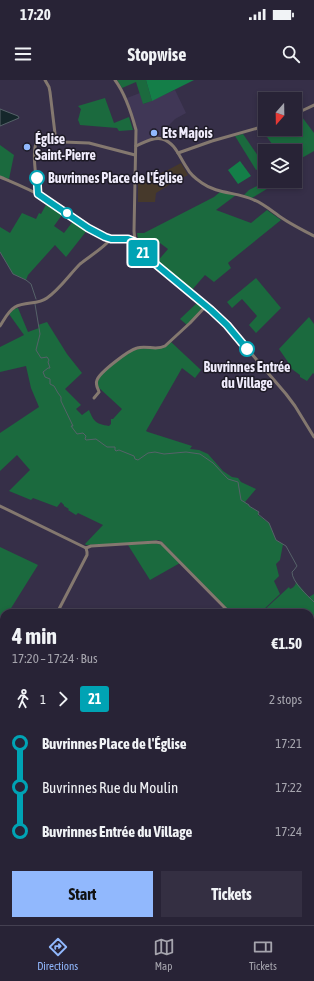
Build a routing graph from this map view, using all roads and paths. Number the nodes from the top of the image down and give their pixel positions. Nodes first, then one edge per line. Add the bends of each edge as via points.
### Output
1 (45, 80) edge
2 (115, 80) edge
3 (314, 105) edge
4 (302, 111) edge
5 (258, 128) edge
6 (56, 142) junction
7 (136, 146) junction
8 (178, 153) junction
9 (135, 155) junction
10 (0, 177) edge
11 (38, 194) junction
12 (314, 236) edge
13 (111, 239) junction
14 (135, 242) junction
15 (206, 306) junction
16 (0, 326) edge
17 (94, 398) dead end
18 (314, 437) edge
19 (0, 506) edge
20 (86, 548) junction
21 (59, 609) edge
22 (226, 609) edge

1 - 6 street via 49,86
2 - 7 street via 134,122
3 - 4 street
5 - 8 street
6 - 9 street via 89,144
6 - 11 street via 36,142 34,159
7 - 8 street via 160,138 173,145
7 - 9 street
8 - 12 street via 188,170 205,185 254,200
9 - 14 street
10 - 11 street
11 - 13 street via 88,228
13 - 14 street via 128,239
13 - 16 street via 79,265 46,299 20,304 9,312
14 - 15 street via 147,257
15 - 17 street via 165,346 157,349 133,349 103,372 96,382 99,390
15 - 18 street via 227,325 286,394
19 - 20 street
20 - 21 street via 87,555
20 - 22 street via 161,543

